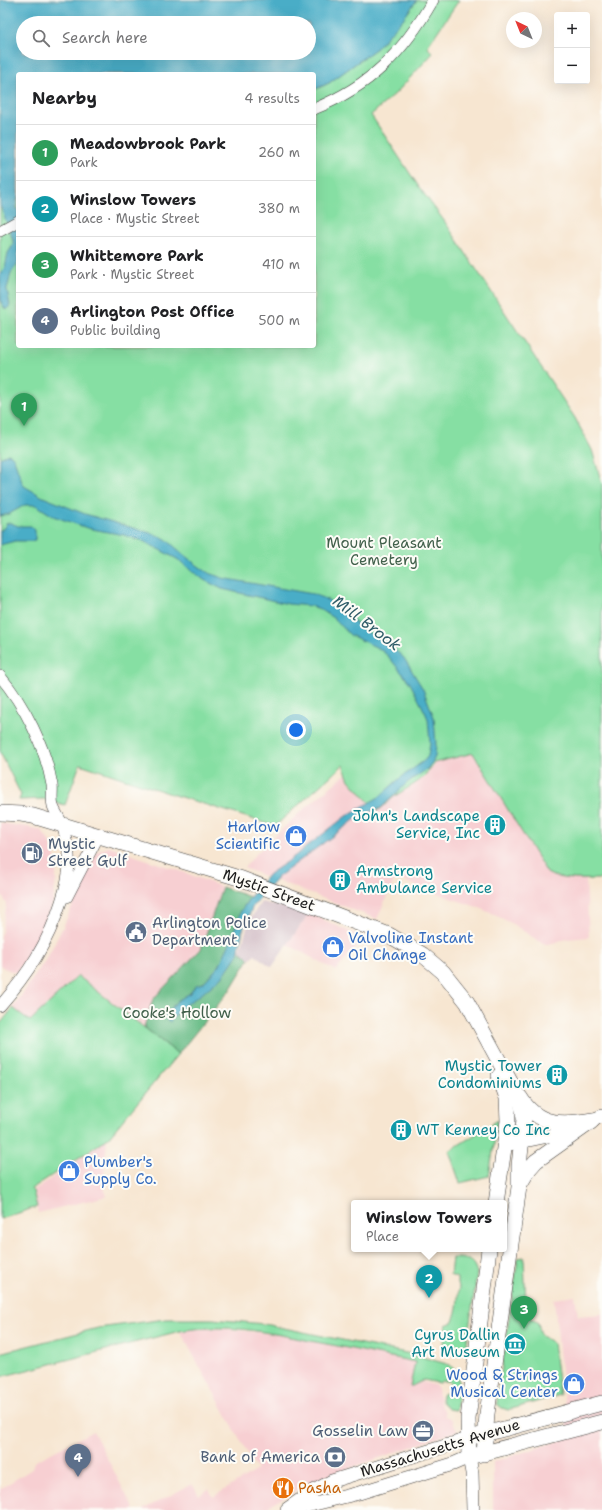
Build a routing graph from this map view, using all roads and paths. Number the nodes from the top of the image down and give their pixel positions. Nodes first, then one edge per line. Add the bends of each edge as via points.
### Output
1 (433, 0) edge
2 (316, 108) edge
3 (16, 222) edge
4 (2, 230) edge
5 (0, 676) edge
6 (0, 813) edge
7 (62, 824) junction
8 (99, 836) junction
9 (52, 928) junction
10 (0, 1006) edge
11 (489, 1045) junction
12 (511, 1080) junction
13 (598, 1118) edge
14 (522, 1142) junction
15 (505, 1145) junction
16 (519, 1187) junction
17 (496, 1200) edge
18 (507, 1224) edge
19 (498, 1252) edge
20 (499, 1252) edge
21 (602, 1403) edge
22 (602, 1422) edge
23 (485, 1434) junction
24 (468, 1439) junction
25 (484, 1454) junction
26 (469, 1458) junction
27 (472, 1473) junction
28 (286, 1510) edge
29 (290, 1510) edge
30 (473, 1510) edge

1 - 2 main road via 419,24 398,51 372,77 338,99
3 - 4 main road
5 - 7 main road via 16,698 36,735 52,785 53,806
6 - 7 highway, Mystic Street via 21,814
7 - 8 highway, Mystic Street
7 - 9 main road via 69,865 65,892
8 - 9 main road
8 - 11 highway, Mystic Street via 256,884 389,935 435,964 473,1011
9 - 10 main road via 32,966
11 - 12 highway, Mystic Street
11 - 15 highway, Mystic Street via 507,1098 508,1122
12 - 13 highway via 529,1108 544,1119 572,1123
12 - 14 highway, Mystic Street via 522,1105
13 - 14 main road via 558,1134
13 - 16 highway via 536,1161
14 - 15 main road
14 - 16 highway, Mystic Street
15 - 17 highway, Mystic Street
16 - 18 highway, Mystic Street
19 - 24 highway, Mystic Street via 468,1419
20 - 23 highway, Mystic Street
21 - 23 highway, Massachusetts Avenue
22 - 25 highway, Massachusetts Avenue
23 - 24 highway, Massachusetts Avenue
23 - 25 highway, Mystic Street
24 - 26 highway, Mystic Street
24 - 28 main road, Massachusetts Avenue via 332,1481
25 - 26 highway, Massachusetts Avenue
25 - 27 main road, Mystic Street
26 - 27 main road, Mystic Street
26 - 29 main road, Massachusetts Avenue via 359,1493
27 - 30 main road

